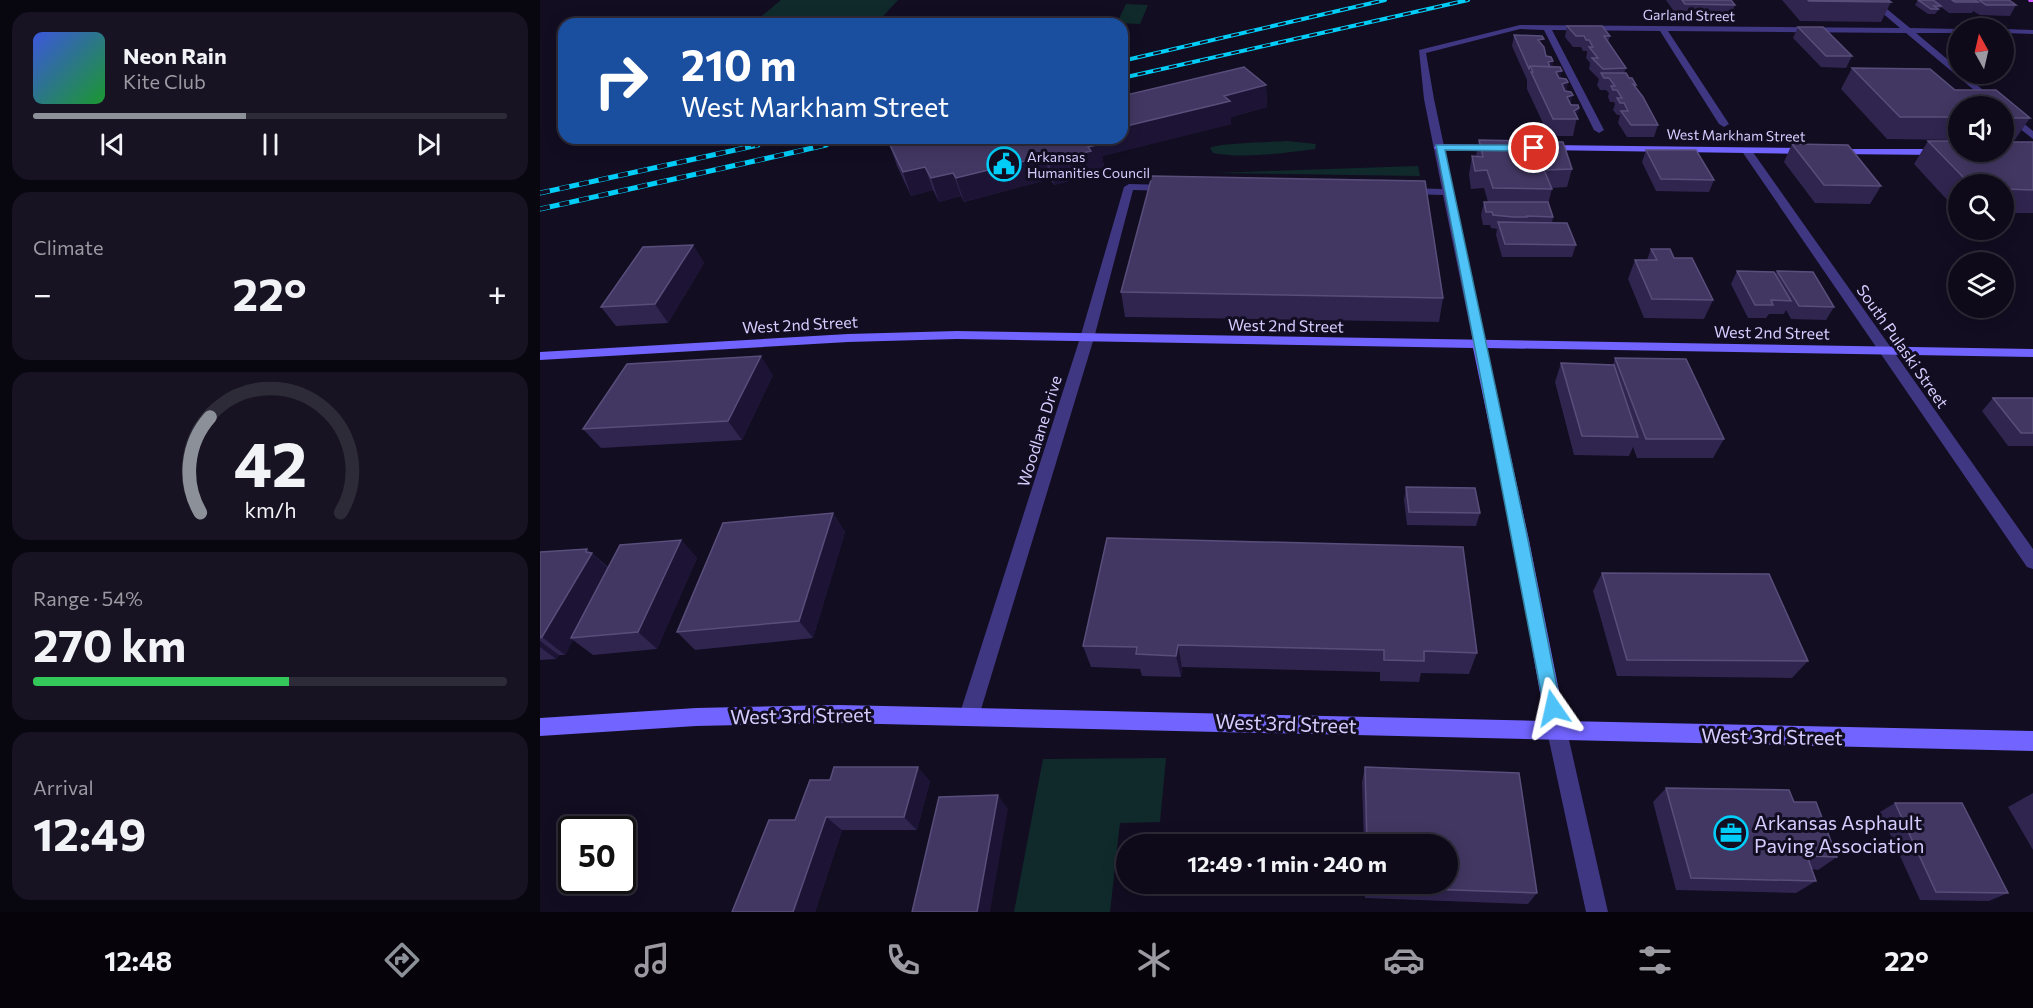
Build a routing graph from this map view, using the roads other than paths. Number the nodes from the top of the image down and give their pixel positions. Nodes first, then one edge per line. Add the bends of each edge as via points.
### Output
1 (1871, 0) edge
2 (1547, 27) junction
3 (1662, 28) junction
4 (1908, 31) junction
5 (1948, 31) edge
6 (2014, 31) edge
7 (2033, 32) edge
8 (1986, 96) edge
9 (2014, 120) edge
10 (1724, 124) dead end
11 (1599, 130) dead end
12 (2033, 136) edge
13 (1439, 147) junction
14 (1510, 148) edge
15 (1534, 148) edge
16 (1746, 150) junction
17 (1948, 152) edge
18 (1184, 188) edge
19 (1391, 191) edge
20 (1449, 192) junction
21 (1088, 338) junction
22 (1479, 344) junction
23 (1886, 350) junction
24 (2033, 353) edge
25 (540, 356) edge
26 (2033, 562) edge
27 (969, 716) junction
28 (540, 726) edge
29 (1557, 731) junction
30 (2033, 741) edge
31 (1597, 912) edge

1 - 4 street
2 - 3 street, Garland Street
2 - 11 street
2 - 13 street, Garland Street via 1520,27 1422,52
3 - 4 street, Garland Street
3 - 10 street
4 - 5 street, Garland Street
4 - 8 street
6 - 7 street
9 - 12 street
13 - 14 main road
13 - 20 street
15 - 16 main road, West Markham Street
16 - 17 main road, West Markham Street
16 - 23 street, South Pulaski Street
18 - 21 street, Woodlane Drive via 1129,187
19 - 20 street
20 - 22 street
21 - 22 main road, West 2nd Street
21 - 25 main road, West 2nd Street via 902,336
21 - 27 street, Woodlane Drive
22 - 23 main road, West 2nd Street
22 - 29 main road
23 - 24 main road, West 2nd Street
23 - 26 street, South Pulaski Street
27 - 28 main road, West 3rd Street via 696,717
27 - 29 main road, West 3rd Street
29 - 30 main road, West 3rd Street
29 - 31 street

